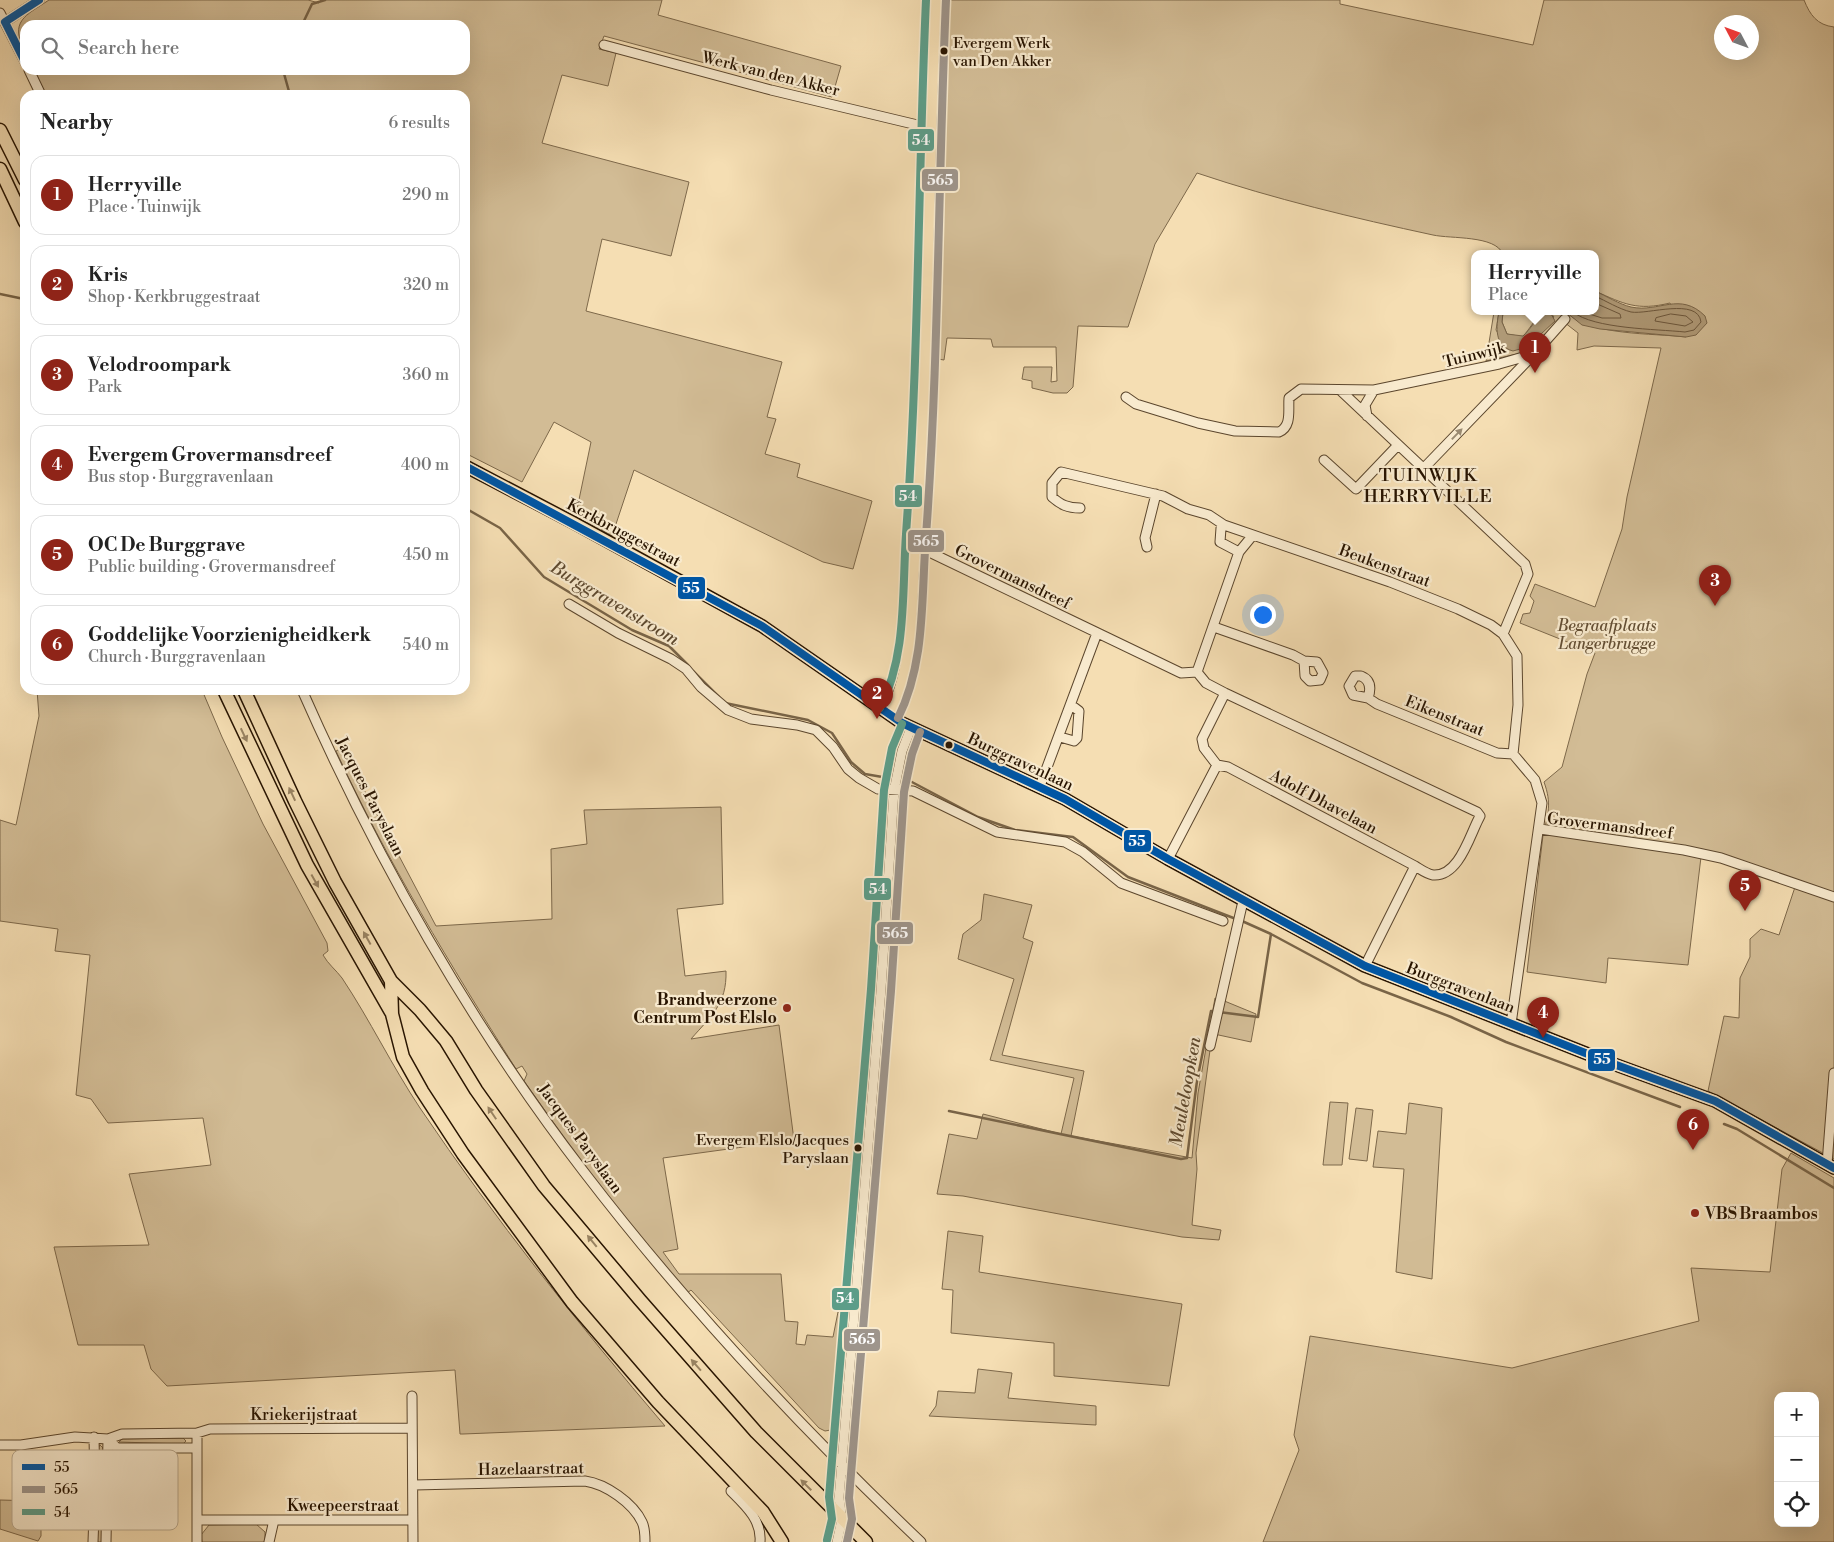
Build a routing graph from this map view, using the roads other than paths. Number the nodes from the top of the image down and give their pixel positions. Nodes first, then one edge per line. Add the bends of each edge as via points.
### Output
1 (39, 0) edge
2 (936, 0) edge
3 (0, 13) edge
4 (5, 22) junction
5 (604, 44) dead end
6 (20, 52) edge
7 (31, 75) edge
8 (39, 90) edge
9 (930, 128) junction
10 (0, 130) edge
11 (0, 169) edge
12 (20, 170) edge
13 (20, 211) edge
14 (1565, 319) dead end
15 (1534, 354) junction
16 (1340, 390) junction
17 (1374, 390) junction
18 (1126, 398) dead end
19 (1367, 416) junction
20 (1398, 445) junction
21 (1324, 460) dead end
22 (470, 469) edge
23 (1423, 469) junction
24 (1156, 494) junction
25 (1080, 508) dead end
26 (1224, 525) junction
27 (1254, 535) junction
28 (1148, 546) dead end
29 (915, 549) junction
30 (1239, 552) junction
31 (569, 604) dead end
32 (1214, 627) junction
33 (1097, 633) junction
34 (1503, 634) junction
35 (1304, 661) dead end
36 (1197, 672) junction
37 (1225, 693) junction
38 (226, 695) edge
39 (246, 695) edge
40 (304, 695) edge
41 (1368, 698) dead end
42 (1072, 705) junction
43 (889, 713) junction
44 (912, 728) junction
45 (1060, 737) junction
46 (1513, 754) junction
47 (1218, 765) junction
48 (1040, 786) junction
49 (894, 789) junction
50 (1540, 829) junction
51 (1168, 859) junction
52 (1415, 866) junction
53 (1834, 897) edge
54 (1243, 901) junction
55 (1222, 922) dead end
56 (1365, 966) junction
57 (391, 981) junction
58 (392, 1014) junction
59 (1511, 1024) junction
60 (1210, 1046) dead end
61 (1834, 1073) edge
62 (1830, 1166) edge
63 (412, 1396) dead end
64 (412, 1428) junction
65 (197, 1433) junction
66 (94, 1438) junction
67 (108, 1438) junction
68 (0, 1445) edge
69 (196, 1448) junction
70 (94, 1450) edge
71 (108, 1450) edge
72 (841, 1465) junction
73 (414, 1485) junction
74 (732, 1491) dead end
75 (842, 1518) junction
76 (197, 1520) junction
77 (274, 1520) junction
78 (413, 1520) junction
79 (196, 1542) edge
80 (269, 1542) edge
81 (413, 1542) edge
82 (645, 1542) edge
83 (760, 1542) edge
84 (782, 1542) edge
85 (838, 1542) edge
86 (866, 1542) edge
87 (921, 1542) edge

1 - 4 street
2 - 9 main road
3 - 4 street
4 - 6 street
5 - 9 street, Werk van den Akker via 771,90
7 - 8 street
9 - 29 main road via 927,332
10 - 12 highway
11 - 13 highway
14 - 15 street
15 - 17 street, Tuinwijk via 1488,367
23 -> 15 street
16 - 17 street, Tuinwijk
16 - 18 street, Tuinwijk via 1293,393 1289,398 1288,424 1279,432 1235,431 1198,423
16 - 19 street
17 - 19 street via 1366,405
19 - 20 street
20 - 21 street via 1356,489
20 - 23 street
22 - 43 main road, Kerkbruggestraat via 762,626
23 - 34 street via 1525,564 1528,574
24 - 25 street, Beukenstraat via 1061,472 1052,483 1052,497 1070,508
24 - 26 street, Beukenstraat via 1209,515
24 - 28 street via 1145,538
26 - 27 street, Beukenstraat
26 - 30 street via 1220,542
27 - 30 street
27 - 34 street, Beukenstraat via 1458,609
29 - 33 street, Grovermansdreef via 925,550
29 - 43 main road via 903,680
30 - 32 street
31 - 49 street via 618,633 672,659 728,710 751,719 816,730 859,778 878,789
32 - 35 street
32 - 36 street
33 - 36 street, Grovermansdreef via 1181,672
33 - 42 street
34 - 46 street, Beukenstraat via 1517,656 1518,705
36 - 37 street via 1206,683
37 - 47 street via 1202,739 1204,748
37 - 52 street, Adolf Dhavelaan via 1477,812 1480,816 1454,867 1445,873 1432,875
38 -> 58 highway via 307,865
57 -> 39 highway via 331,874
40 - 72 street, Jacques Paryslaan via 397,882 458,987 514,1074 583,1171 685,1297
41 - 46 street, Eikenstraat via 1497,753
42 - 45 street
42 - 45 street via 1079,710 1077,738 1074,741
43 - 44 main road, Burggravenlaan
44 - 48 main road, Burggravenlaan
44 - 49 street via 905,741
45 - 48 street
46 - 50 street via 1539,788 1542,803
47 - 51 street
47 - 52 street, Adolf Dhavelaan via 1228,767
48 - 51 main road, Burggravenlaan
49 - 55 street via 917,792 997,832 1065,842 1120,883
49 - 72 street via 881,990
50 - 53 street, Grovermansdreef via 1721,858
50 - 59 street, Grovermansdreef
51 - 54 main road, Burggravenlaan
52 - 56 street
54 - 56 main road, Burggravenlaan
54 - 60 street
56 - 59 main road, Burggravenlaan
57 - 58 highway
75 -> 57 highway via 756,1432 544,1186 446,1041
58 - 84 highway via 403,1057 422,1090 463,1154 566,1295 658,1402 763,1512
59 - 62 main road, Burggravenlaan via 1728,1107
61 - 62 street
63 - 64 street
64 - 65 street, Kriekerijstraat via 210,1429
64 - 73 street
65 - 67 street, Kriekerijstraat via 122,1434
65 - 69 street
66 - 67 street, Kriekerijstraat
66 - 68 street, Kriekerijstraat
66 - 70 street
67 - 69 street, Kriekerijstraat via 117,1448
67 - 71 street
69 - 76 street
72 - 75 street via 839,1498
72 - 87 street, Jacques Paryslaan
73 - 78 street
73 - 82 street, Hazelaarstraat via 598,1483 637,1516 645,1529
74 - 83 street via 752,1514 758,1525
75 - 85 street
75 - 86 highway
76 - 77 street, Kweepeerstraat
76 - 79 street
77 - 78 street, Kweepeerstraat
77 - 80 street, Kweepeerstraat
78 - 81 street

